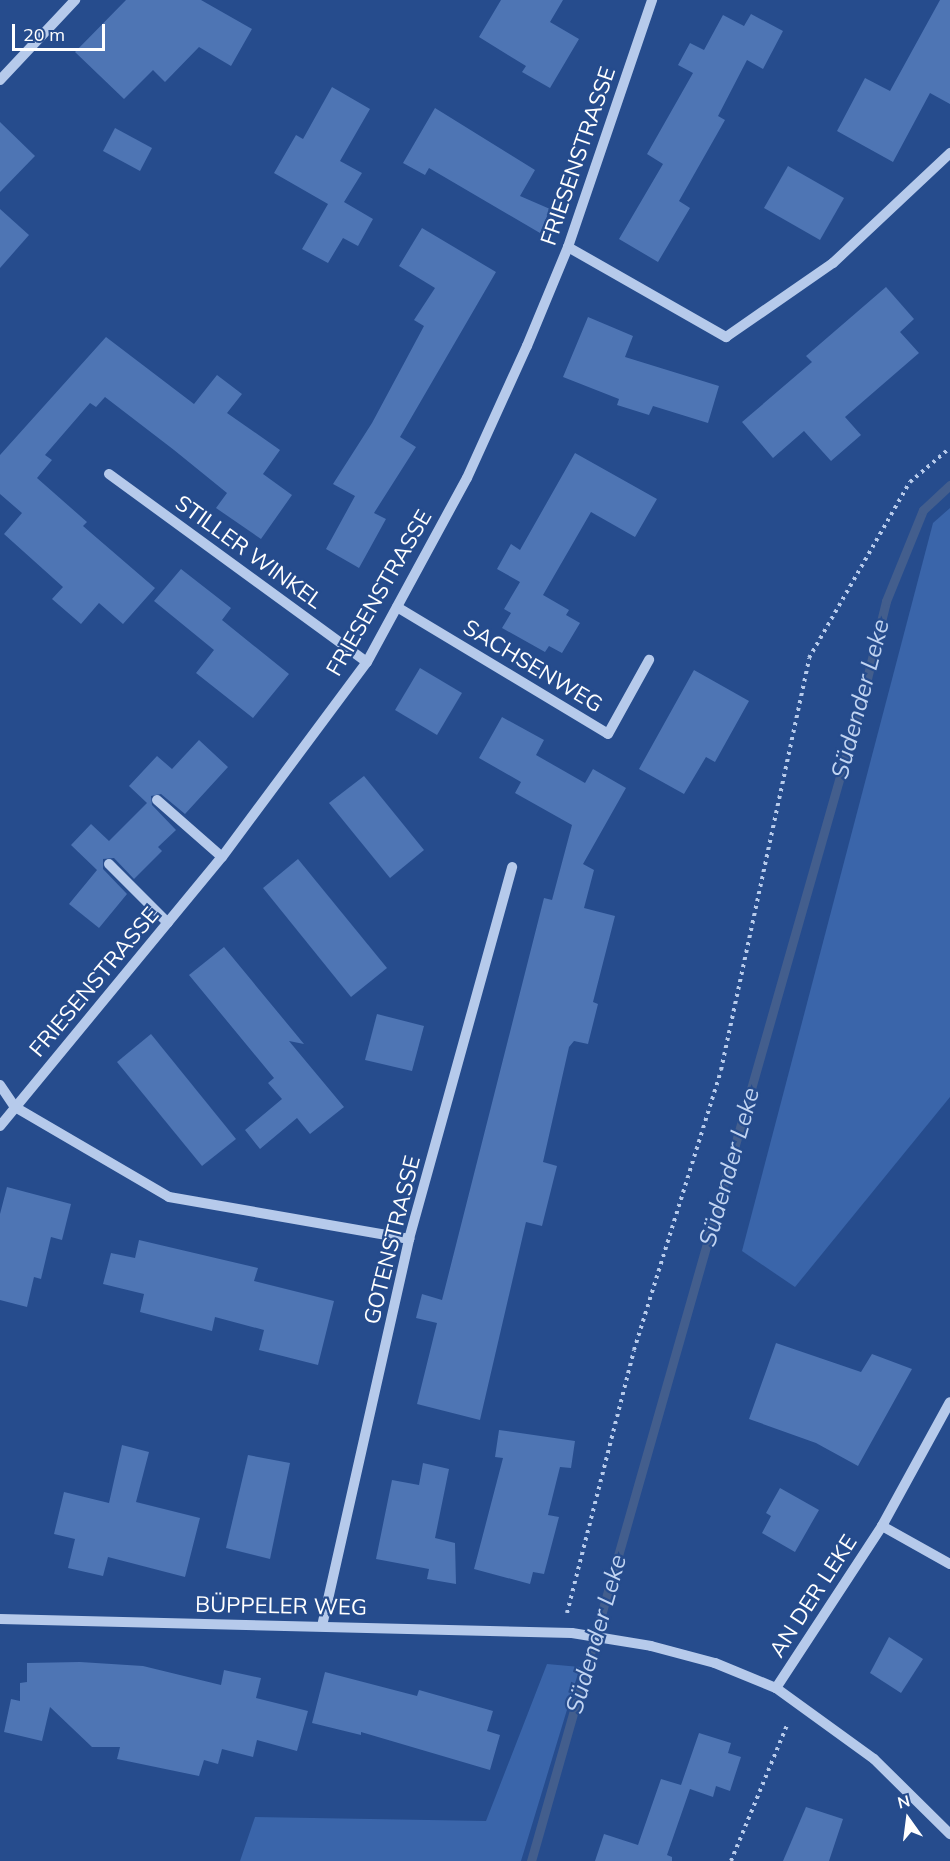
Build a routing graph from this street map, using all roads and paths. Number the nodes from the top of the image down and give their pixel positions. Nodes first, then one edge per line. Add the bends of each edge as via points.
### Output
1 (75, 0) edge
2 (652, 0) edge
3 (0, 80) edge
4 (950, 153) edge
5 (568, 247) junction
6 (950, 448) edge
7 (109, 474) dead end
8 (397, 608) junction
9 (648, 660) dead end
10 (367, 662) junction
11 (157, 800) dead end
12 (222, 858) junction
13 (109, 864) dead end
14 (512, 867) dead end
15 (168, 923) junction
16 (0, 1085) edge
17 (15, 1107) junction
18 (0, 1126) edge
19 (410, 1239) junction
20 (950, 1402) edge
21 (882, 1526) junction
22 (950, 1564) edge
23 (0, 1619) edge
24 (322, 1626) junction
25 (567, 1634) junction
26 (776, 1688) junction
27 (797, 1703) junction
28 (950, 1834) edge
29 (731, 1861) edge

1 - 3 street
2 - 5 street, FRIESENSTRASSE
4 - 5 street via 833,263 726,337
5 - 8 street, FRIESENSTRASSE via 471,468
6 - 25 path via 910,482 809,658 721,1070 634,1350
7 - 10 street, STILLER WINKEL
8 - 9 street, SACHSENWEG via 608,734
8 - 10 street, FRIESENSTRASSE
10 - 12 street, FRIESENSTRASSE
11 - 12 street
12 - 15 street, FRIESENSTRASSE
13 - 15 street
14 - 19 street, GOTENSTRASSE
15 - 17 street, FRIESENSTRASSE
16 - 17 street
17 - 18 street, FRIESENSTRASSE
17 - 19 street via 169,1197
19 - 24 street, GOTENSTRASSE
20 - 21 street, AN DER LEKE
21 - 22 street, AN DER LEKE
21 - 26 street, AN DER LEKE
23 - 24 street, BÜPPELER WEG
24 - 25 street, BÜPPELER WEG
25 - 26 street, BÜPPELER WEG via 626,1641 715,1663
26 - 27 street, BÜPPELER WEG
27 - 28 street, BÜPPELER WEG via 874,1759
27 - 29 path

